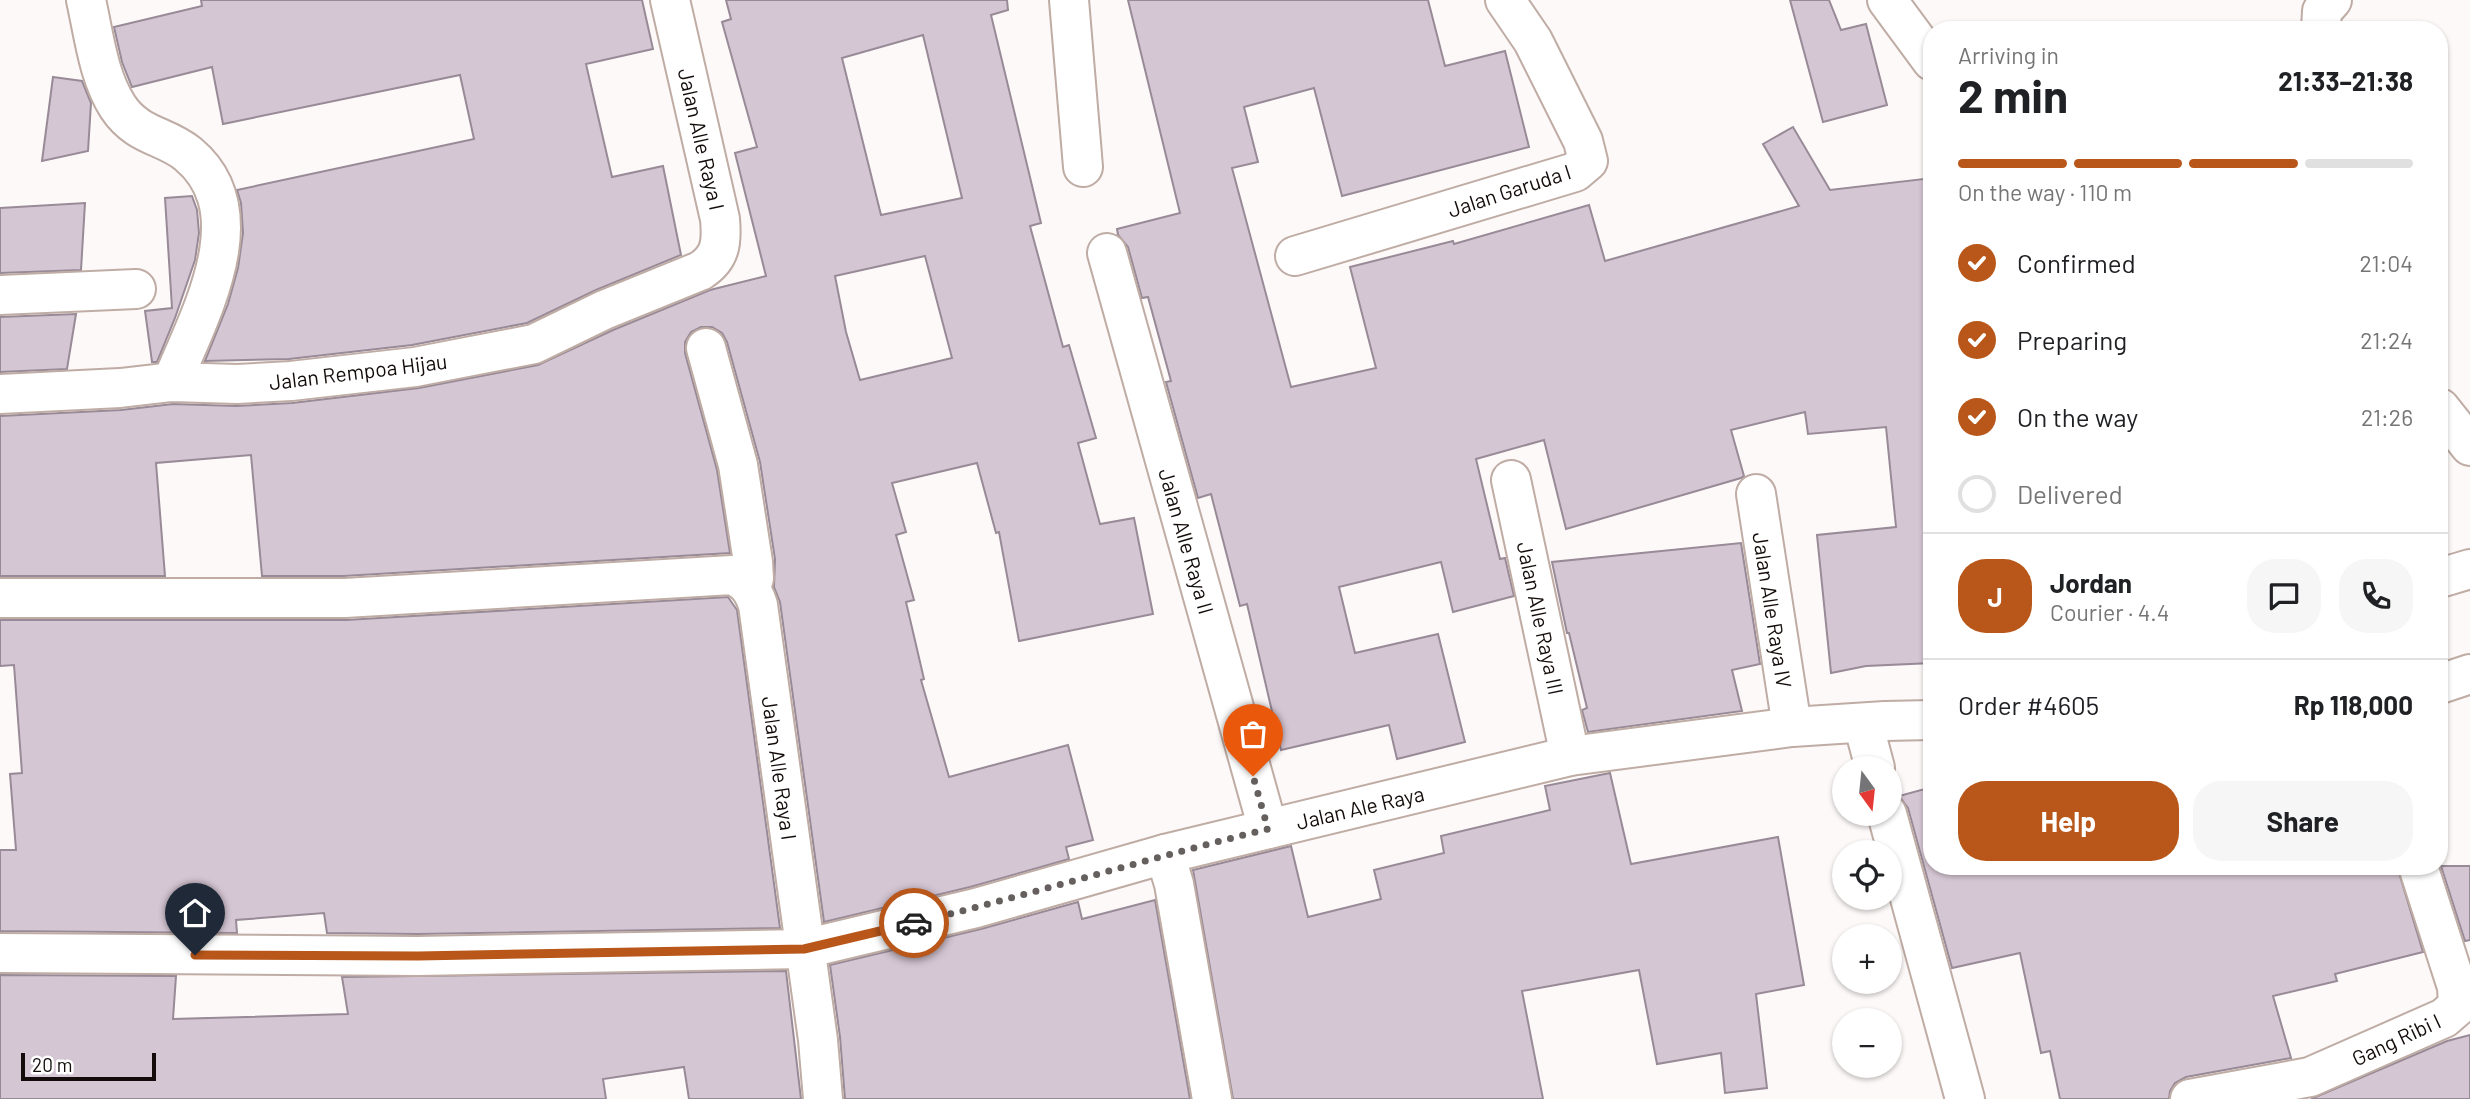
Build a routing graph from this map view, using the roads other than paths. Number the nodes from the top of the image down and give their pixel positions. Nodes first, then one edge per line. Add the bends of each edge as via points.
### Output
1 (86, 0) edge
2 (670, 0) edge
3 (1069, 0) edge
4 (1505, 0) edge
5 (1887, 0) edge
6 (2332, 0) edge
7 (2321, 21) edge
8 (1923, 49) edge
9 (1083, 167) dead end
10 (1107, 253) dead end
11 (1295, 256) dead end
12 (700, 271) joint
13 (136, 289) dead end
14 (0, 295) edge
15 (706, 348) dead end
16 (172, 382) junction
17 (0, 394) edge
18 (2448, 418) edge
19 (2470, 446) edge
20 (1511, 480) dead end
21 (1756, 494) dead end
22 (2470, 569) edge
23 (2448, 576) edge
24 (751, 588) junction
25 (0, 598) edge
26 (2470, 674) edge
27 (2448, 681) edge
28 (1923, 720) edge
29 (1863, 723) junction
30 (1792, 727) junction
31 (1570, 756) junction
32 (1872, 756) edge
33 (1890, 826) edge
34 (1268, 829) junction
35 (1165, 854) junction
36 (2421, 875) edge
37 (804, 949) junction
38 (0, 953) edge
39 (823, 1099) edge
40 (1212, 1099) edge
41 (1965, 1099) edge
42 (2190, 1099) edge

1 - 16 street via 101,68 118,106 138,128 197,162 218,202 221,230 216,271
2 - 12 street, Jalan Alle Raya I via 720,219 720,250
3 - 9 street
4 - 11 street, Jalan Garuda I via 1533,41 1583,141 1588,161 1575,172
5 - 8 street
6 - 7 street via 2322,11
10 - 34 street, Jalan Alle Raya II
12 - 16 street, Jalan Rempoa Hijau via 534,344 503,351 337,377 237,384
13 - 14 street
15 - 24 street, Jalan Alle Raya I via 738,465 753,562
16 - 17 street, Jalan Rempoa Hijau
18 - 19 street
20 - 31 street, Jalan Alle Raya III
21 - 30 street, Jalan Alle Raya IV
22 - 23 street
24 - 25 street via 732,575 345,598
24 - 37 street, Jalan Alle Raya I via 758,605
26 - 27 street
28 - 29 street, Jalan Ale Raya
29 - 30 street, Jalan Ale Raya
29 - 32 street
30 - 31 street, Jalan Ale Raya
31 - 34 street, Jalan Ale Raya
33 - 41 street
34 - 35 street, Jalan Ale Raya
35 - 37 street, Jalan Ale Raya via 976,908
35 - 40 street
36 - 42 street, Gang Ribi I via 2457,986 2458,1006 2444,1018 2310,1077
37 - 38 street, Jalan Ale Raya via 418,956
37 - 39 street, Jalan Alle Raya I

